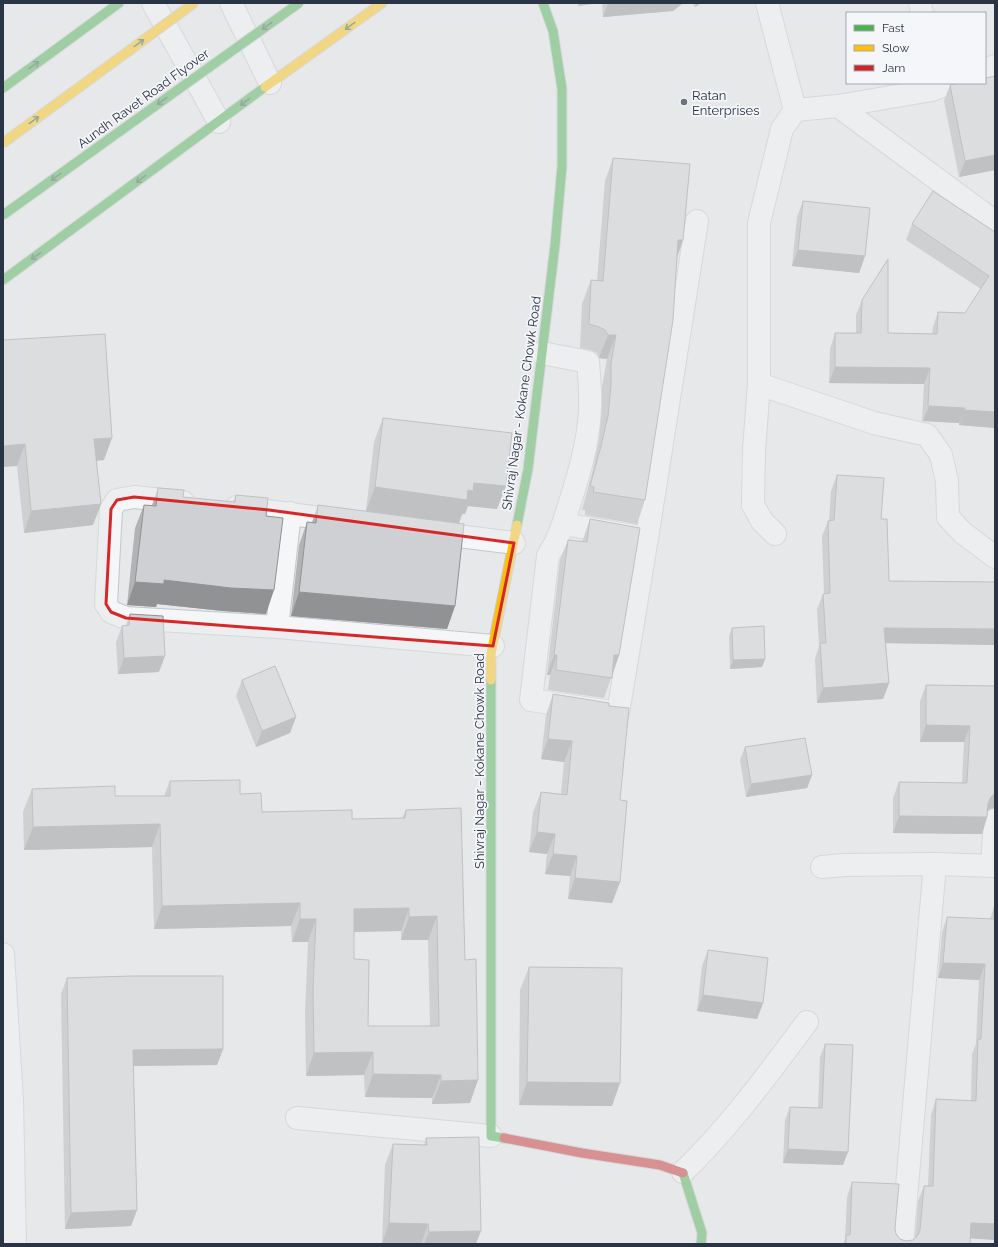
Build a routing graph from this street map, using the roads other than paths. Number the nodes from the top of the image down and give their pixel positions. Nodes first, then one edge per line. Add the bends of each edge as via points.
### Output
1 (119, 3) edge
2 (153, 3) edge
3 (194, 3) edge
4 (231, 3) edge
5 (299, 3) edge
6 (382, 3) edge
7 (543, 3) edge
8 (767, 3) edge
9 (270, 83) junction
10 (938, 85) edge
11 (3, 88) edge
12 (838, 106) junction
13 (795, 110) junction
14 (219, 122) junction
15 (3, 143) edge
16 (3, 215) edge
17 (697, 221) dead end
18 (995, 222) edge
19 (3, 280) edge
20 (542, 353) junction
21 (759, 384) junction
22 (290, 514) junction
23 (360, 523) edge
24 (563, 524) junction
25 (415, 530) edge
26 (775, 534) dead end
27 (647, 538) junction
28 (514, 543) junction
29 (995, 558) edge
30 (277, 627) junction
31 (493, 646) junction
32 (995, 820) edge
33 (935, 864) junction
34 (993, 866) edge
35 (822, 867) dead end
36 (3, 954) edge
37 (807, 1022) dead end
38 (297, 1118) dead end
39 (490, 1136) junction
40 (683, 1172) junction
41 (15, 1244) edge
42 (702, 1244) edge
43 (902, 1244) edge

11 -> 1 street
2 - 14 street
15 -> 3 street, bridge
4 - 9 street
5 -> 16 street, Aundh Ravet Road Flyover, bridge
6 -> 9 street
7 - 20 street, Shivraj Nagar - Kokane Chowk Road via 553,31 562,89 562,166
8 - 13 street
9 -> 14 street
10 - 12 street
12 - 13 street
12 - 18 street
13 - 21 street via 782,128 759,223
14 -> 19 street
17 - 27 street
20 - 24 street via 588,362 590,408 587,438
20 - 28 street, Shivraj Nagar - Kokane Chowk Road via 528,469
21 - 26 street via 753,504 762,522
21 - 29 street via 874,423 927,435 941,455 947,481 948,518
22 - 23 street
22 - 30 street
22 - 30 street via 134,497 117,500 111,509 106,604 111,612 126,618
24 - 27 street
24 - 27 street via 548,556 531,700 618,712
25 - 28 street
28 - 31 street, Shivraj Nagar - Kokane Chowk Road
30 - 31 street
31 - 39 street, Shivraj Nagar - Kokane Chowk Road
32 - 34 street
33 - 34 street
33 - 35 street
33 - 43 street
36 - 41 street via 12,1101
37 - 40 street via 752,1096 703,1153
38 - 39 street
39 - 40 street via 660,1165
40 - 42 street via 702,1233

